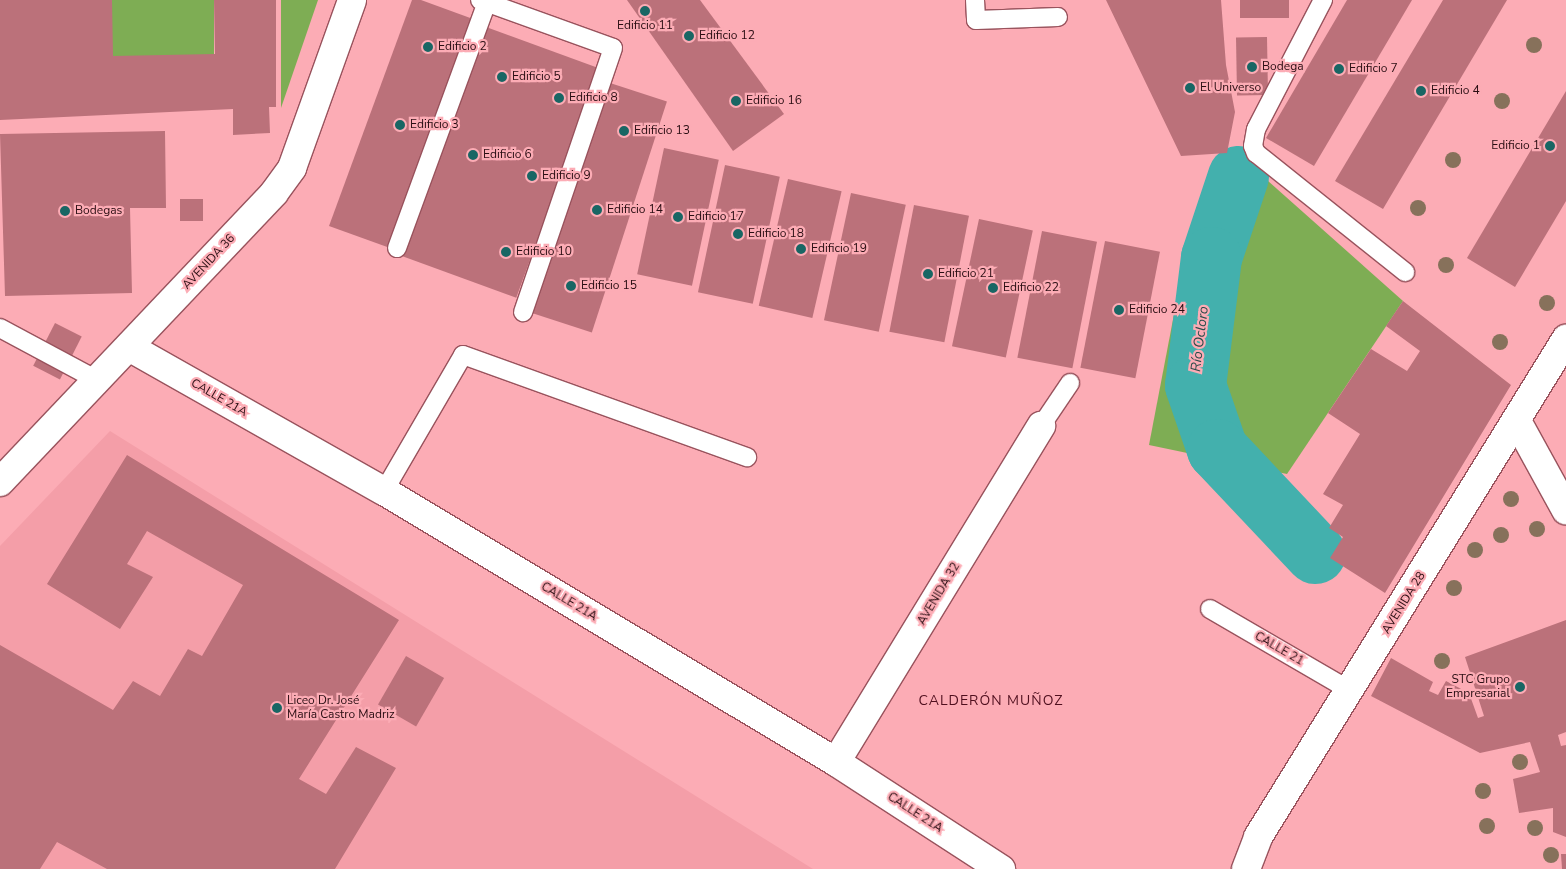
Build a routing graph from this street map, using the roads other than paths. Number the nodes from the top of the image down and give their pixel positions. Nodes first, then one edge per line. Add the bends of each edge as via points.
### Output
1 (352, 0) edge
2 (975, 0) edge
3 (1323, 0) edge
4 (484, 1) edge
5 (1058, 17) dead end
6 (397, 248) dead end
7 (1405, 272) dead end
8 (523, 312) dead end
9 (0, 328) edge
10 (1566, 339) edge
11 (129, 347) junction
12 (97, 380) junction
13 (1070, 382) dead end
14 (1517, 421) junction
15 (1041, 426) joint
16 (747, 457) dead end
17 (0, 482) edge
18 (384, 491) junction
19 (1566, 510) edge
20 (1210, 609) dead end
21 (1349, 690) junction
22 (836, 762) junction
23 (1001, 869) edge
24 (1246, 869) edge

1 - 11 street, AVENIDA 36 via 292,168 274,193
2 - 5 lane via 976,20
3 - 7 lane via 1256,129 1253,146 1264,159
4 - 6 lane
4 - 8 lane via 613,48
9 - 12 lane
10 - 14 street, AVENIDA 28
11 - 12 street, AVENIDA 36
11 - 18 street, CALLE 21A
12 - 17 street, AVENIDA 36
13 - 15 lane
14 - 19 street
14 - 21 street, AVENIDA 28
15 - 22 street, AVENIDA 32
16 - 18 lane via 463,355
18 - 22 street, CALLE 21A
20 - 21 lane, CALLE 21
21 - 24 street, AVENIDA 28 via 1258,837
22 - 23 street, CALLE 21A

